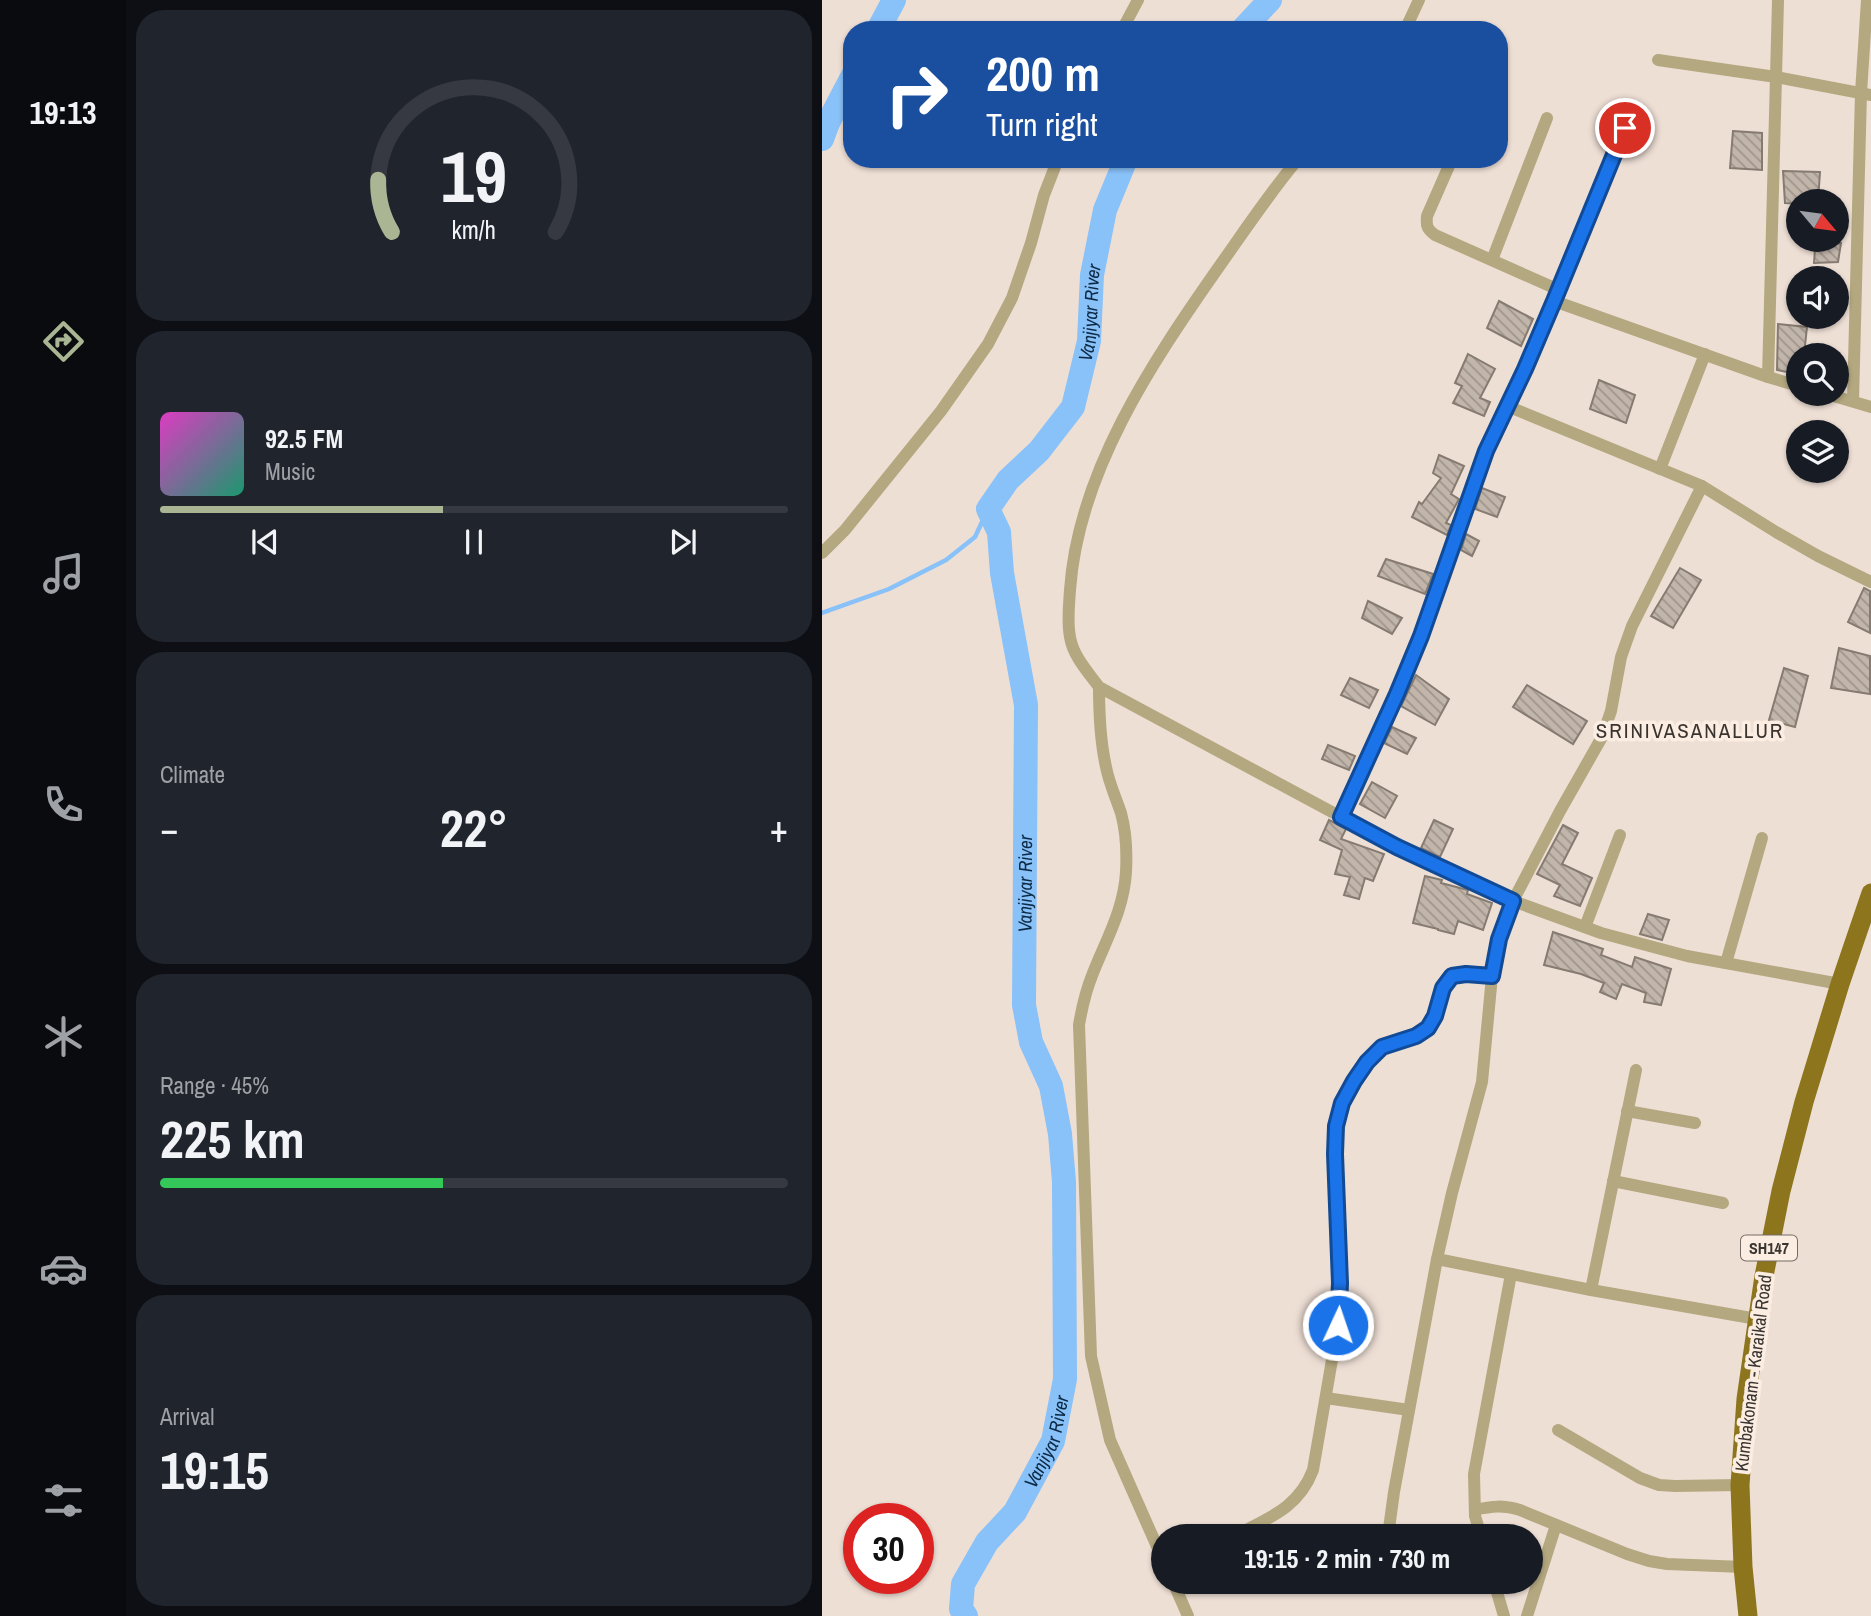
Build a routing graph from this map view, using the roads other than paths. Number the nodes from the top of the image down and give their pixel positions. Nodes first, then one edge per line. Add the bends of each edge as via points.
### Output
1 (1138, 0) edge
2 (1419, 0) edge
3 (1778, 0) edge
4 (1867, 0) edge
5 (1127, 21) edge
6 (1409, 21) edge
7 (1658, 60) dead end
8 (1776, 77) junction
9 (1866, 94) edge
10 (1547, 118) dead end
11 (1625, 128) dead end
12 (1054, 168) edge
13 (1291, 168) edge
14 (1448, 168) edge
15 (1492, 260) junction
16 (1556, 295) junction
17 (1705, 354) junction
18 (1768, 377) junction
19 (1786, 382) edge
20 (1849, 400) edge
21 (1853, 401) junction
22 (1507, 406) junction
23 (1870, 407) edge
24 (1660, 469) junction
25 (1702, 486) junction
26 (822, 553) edge
27 (1870, 582) edge
28 (1100, 687) junction
29 (1341, 817) junction
30 (1619, 835) dead end
31 (1762, 838) dead end
32 (1870, 893) edge
33 (1513, 901) junction
34 (1867, 915) edge
35 (1585, 927) junction
36 (1726, 964) junction
37 (1492, 976) junction
38 (1840, 984) junction
39 (1636, 1070) dead end
40 (1627, 1111) junction
41 (1695, 1123) dead end
42 (1612, 1181) junction
43 (1723, 1203) dead end
44 (1437, 1259) junction
45 (1511, 1275) junction
46 (1591, 1290) junction
47 (1757, 1319) junction
48 (1325, 1398) junction
49 (1409, 1410) junction
50 (1558, 1430) dead end
51 (1740, 1485) junction
52 (1475, 1510) junction
53 (1257, 1524) edge
54 (1390, 1524) edge
55 (1478, 1524) edge
56 (1556, 1525) junction
57 (1151, 1533) edge
58 (1743, 1567) junction
59 (1178, 1594) edge
60 (1498, 1594) edge
61 (1188, 1616) edge
62 (1504, 1616) edge
63 (1527, 1616) edge
64 (1748, 1616) edge

1 - 5 street
2 - 6 street
3 - 8 street
4 - 9 street
7 - 8 street
8 - 9 street
8 - 18 street
9 - 21 street
10 - 15 street
11 - 16 street
12 - 26 street via 1012,298 988,344 941,411
13 - 28 street via 1134,396 1098,472 1077,536 1068,611 1070,639 1080,663
14 - 15 street via 1427,216 1428,230
15 - 16 street
16 - 17 street
16 - 22 street
17 - 18 street
17 - 24 street
18 - 19 street
20 - 21 street
21 - 23 street
22 - 24 street
22 - 29 street via 1486,451 1421,636
24 - 25 street
25 - 27 street
25 - 33 street via 1632,626 1602,737
28 - 29 street
28 - 57 street via 1102,748 1121,816 1126,873 1114,927 1093,972 1079,1025 1091,1356 1110,1440
29 - 33 street
30 - 35 street
31 - 36 street
32 - 34 main road, Kumbakonam - Karaikal Road / SH147
33 - 35 street
33 - 37 street
34 - 38 main road, Kumbakonam - Karaikal Road / SH147
35 - 36 street
36 - 38 street
37 - 44 street via 1482,1082
37 - 48 street via 1452,976 1428,1028 1382,1047 1342,1103 1335,1154 1338,1325
38 - 47 main road, Kumbakonam - Karaikal Road / SH147 via 1781,1191
39 - 40 street
40 - 41 street
40 - 42 street
42 - 43 street
42 - 46 street
44 - 45 street
44 - 49 street
45 - 46 street
45 - 52 street via 1475,1474
46 - 47 street
47 - 51 main road, Kumbakonam - Karaikal Road / SH147
48 - 49 street
48 - 53 street via 1308,1485 1285,1509
49 - 54 street
50 - 51 street via 1659,1485
51 - 58 main road, Kumbakonam - Karaikal Road / SH147
52 - 55 street
52 - 56 street via 1505,1506
56 - 58 street via 1649,1561
56 - 63 street
58 - 64 main road, Kumbakonam - Karaikal Road / SH147
59 - 61 street
60 - 62 street

